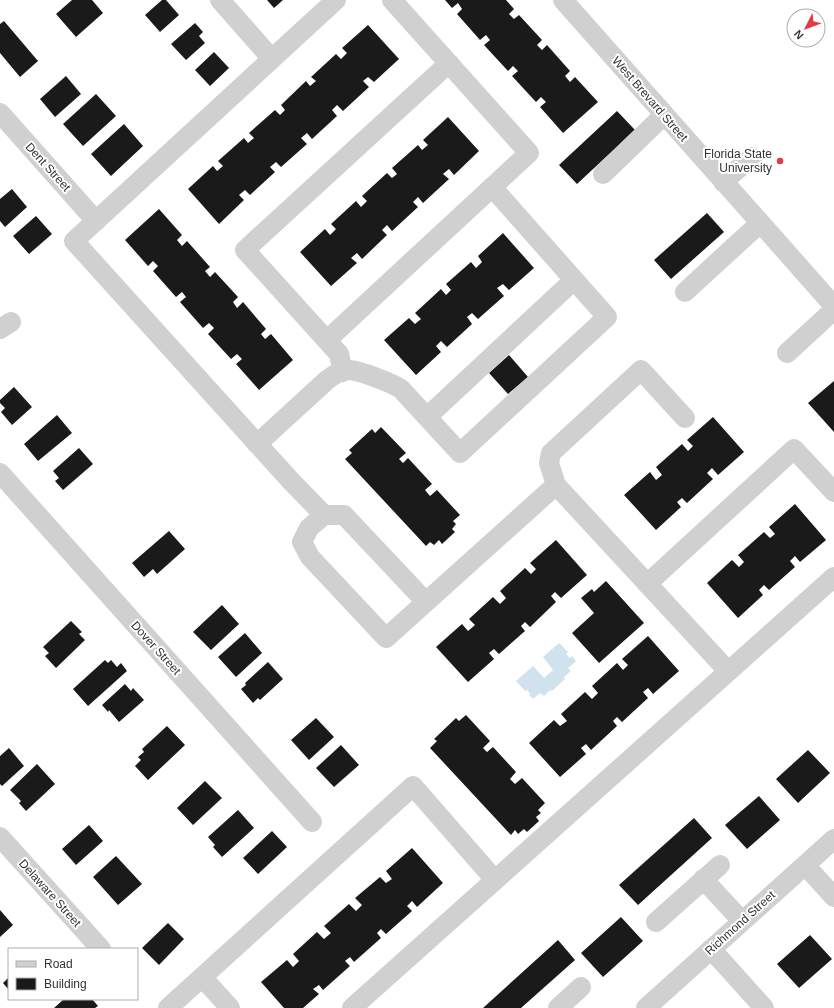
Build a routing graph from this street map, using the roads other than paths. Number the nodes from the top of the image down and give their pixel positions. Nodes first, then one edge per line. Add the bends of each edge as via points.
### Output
1 (220, 0) edge
2 (336, 0) edge
3 (392, 0) edge
4 (563, 0) edge
5 (272, 59) junction
6 (449, 64) junction
7 (0, 113) edge
8 (664, 115) junction
9 (752, 157) dead end
10 (603, 174) dead end
11 (723, 182) junction
12 (492, 187) junction
13 (96, 221) junction
14 (760, 222) junction
15 (574, 280) junction
16 (685, 292) dead end
17 (834, 306) edge
18 (834, 310) edge
19 (327, 340) junction
20 (787, 353) dead end
21 (343, 372) junction
22 (427, 417) junction
23 (685, 418) dead end
24 (257, 444) junction
25 (0, 474) edge
26 (556, 485) junction
27 (834, 492) edge
28 (324, 515) junction
29 (834, 577) edge
30 (648, 584) junction
31 (426, 602) junction
32 (728, 671) junction
33 (312, 822) dead end
34 (0, 837) edge
35 (834, 839) edge
36 (720, 865) dead end
37 (805, 865) junction
38 (496, 880) junction
39 (703, 880) junction
40 (834, 897) edge
41 (742, 921) junction
42 (656, 922) dead end
43 (100, 948) edge
44 (711, 949) junction
45 (202, 977) junction
46 (581, 987) dead end
47 (565, 1006) edge
48 (168, 1008) edge
49 (230, 1008) edge
50 (352, 1008) edge
51 (646, 1008) edge
52 (764, 1008) edge

1 - 5 street
2 - 5 street
3 - 6 street
4 - 8 street, West Brevard Street
5 - 13 street
6 - 12 street via 529,153
6 - 19 street via 245,250
7 - 13 street, Dent Street
8 - 10 street
8 - 11 street, West Brevard Street
9 - 11 street
11 - 14 street, West Brevard Street
12 - 15 street
12 - 19 street
13 - 24 street via 74,241
14 - 16 street
14 - 17 street, West Brevard Street
15 - 22 street
15 - 22 street via 606,317 460,453
18 - 20 street
19 - 21 street via 339,354
21 - 22 street via 348,370 394,384
21 - 24 street via 327,380
23 - 26 street via 641,370 551,452 549,463
24 - 28 street
25 - 33 street, Dover Street
26 - 30 street
26 - 31 street
27 - 30 street via 794,449
28 - 31 street via 344,515
28 - 31 street via 309,528 302,542 310,557 386,638
29 - 32 street
30 - 32 street
32 - 38 street
34 - 43 street, Delaware Street
35 - 37 street, Richmond Street
36 - 39 street
37 - 40 street
37 - 41 street, Richmond Street
38 - 45 street via 412,786
38 - 50 street
39 - 41 street
39 - 42 street
41 - 44 street, Richmond Street
44 - 51 street, Richmond Street
44 - 52 street
45 - 48 street
45 - 49 street
46 - 47 street

